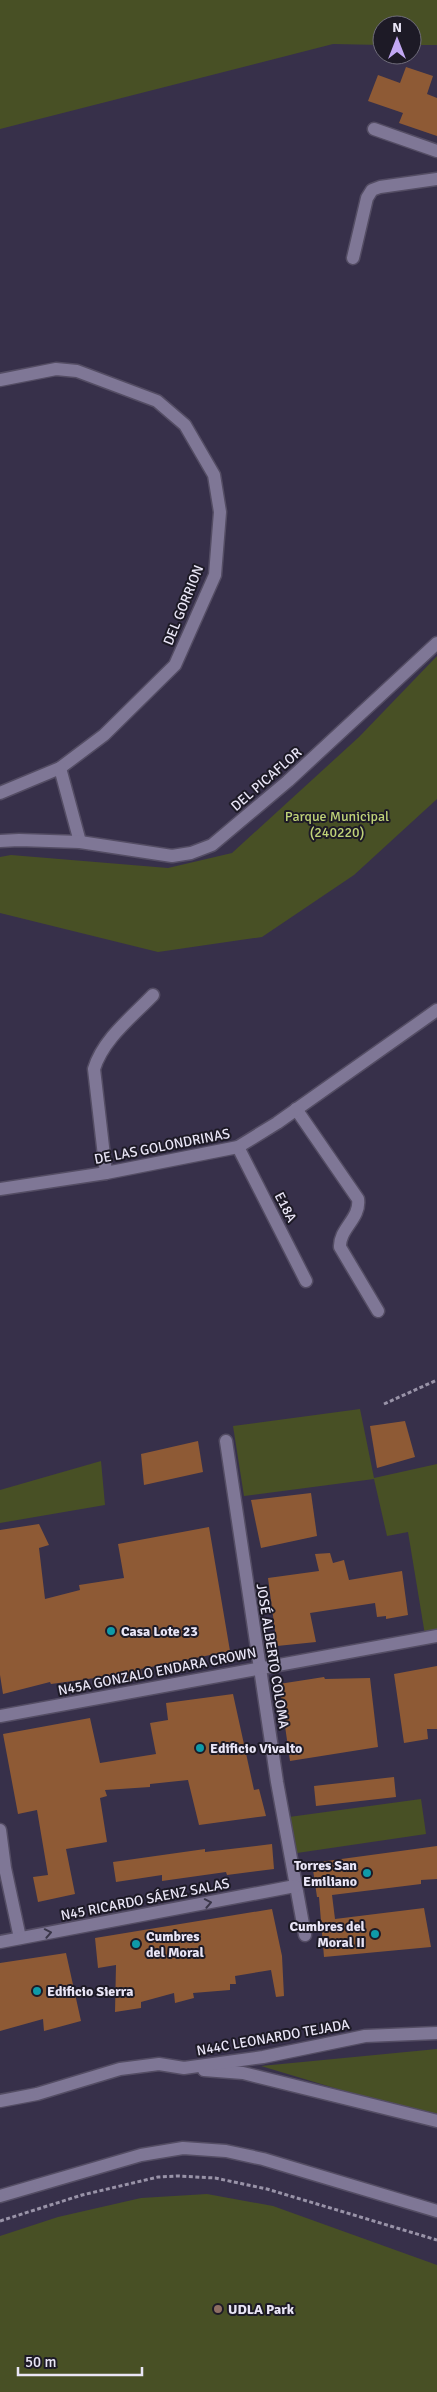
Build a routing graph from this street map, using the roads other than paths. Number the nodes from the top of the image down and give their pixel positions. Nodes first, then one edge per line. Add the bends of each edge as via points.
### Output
1 (374, 129) dead end
2 (437, 151) edge
3 (437, 179) edge
4 (353, 258) dead end
5 (0, 380) edge
6 (437, 644) edge
7 (60, 768) junction
8 (0, 793) edge
9 (0, 841) edge
10 (80, 842) junction
11 (153, 995) dead end
12 (437, 1010) edge
13 (296, 1110) junction
14 (238, 1147) junction
15 (106, 1173) junction
16 (0, 1189) edge
17 (306, 1281) dead end
18 (378, 1311) dead end
19 (226, 1441) dead end
20 (437, 1636) edge
21 (260, 1668) junction
22 (0, 1716) edge
23 (0, 1830) edge
24 (295, 1886) junction
25 (305, 1935) dead end
26 (20, 1938) junction
27 (0, 1942) edge
28 (437, 2033) edge
29 (184, 2068) junction
30 (0, 2101) edge
31 (437, 2121) edge
32 (0, 2196) edge
33 (437, 2211) edge

1 - 2 street
3 - 4 street via 380,186 372,190 367,198
5 - 7 street, DEL GORRION via 56,369 77,371 157,401 185,425 214,475 220,512 215,575 175,665 104,735
6 - 10 street, DEL PICAFLOR via 288,781 212,845 191,854 172,856
7 - 8 street, DEL GORRION
7 - 10 street
9 - 10 street, DEL PICAFLOR
11 - 15 street via 98,1054 94,1069
12 - 13 street, DE LAS GOLONDRINAS
13 - 14 street, DE LAS GOLONDRINAS
13 - 18 street via 358,1199 357,1212 340,1247
14 - 15 street, DE LAS GOLONDRINAS
14 - 17 street, E18A
15 - 16 street, DE LAS GOLONDRINAS
19 - 21 street, JOSÉ ALBERTO COLOMA
20 - 21 street, N45A GONZALO ENDARA CROWN
21 - 22 street, N45A GONZALO ENDARA CROWN
21 - 24 street, JOSÉ ALBERTO COLOMA
23 - 26 street
24 - 25 street, JOSÉ ALBERTO COLOMA
26 -> 24 street, N45 RICARDO SÁENZ SALAS
26 - 27 street, N45 RICARDO SÁENZ SALAS
28 - 29 street, N44C LEONARDO TEJADA via 365,2036 263,2057
29 - 30 street, N44C LEONARDO TEJADA via 159,2064 120,2069 36,2094
29 - 31 street via 243,2073
32 - 33 street via 141,2155 183,2148 226,2151 282,2164

